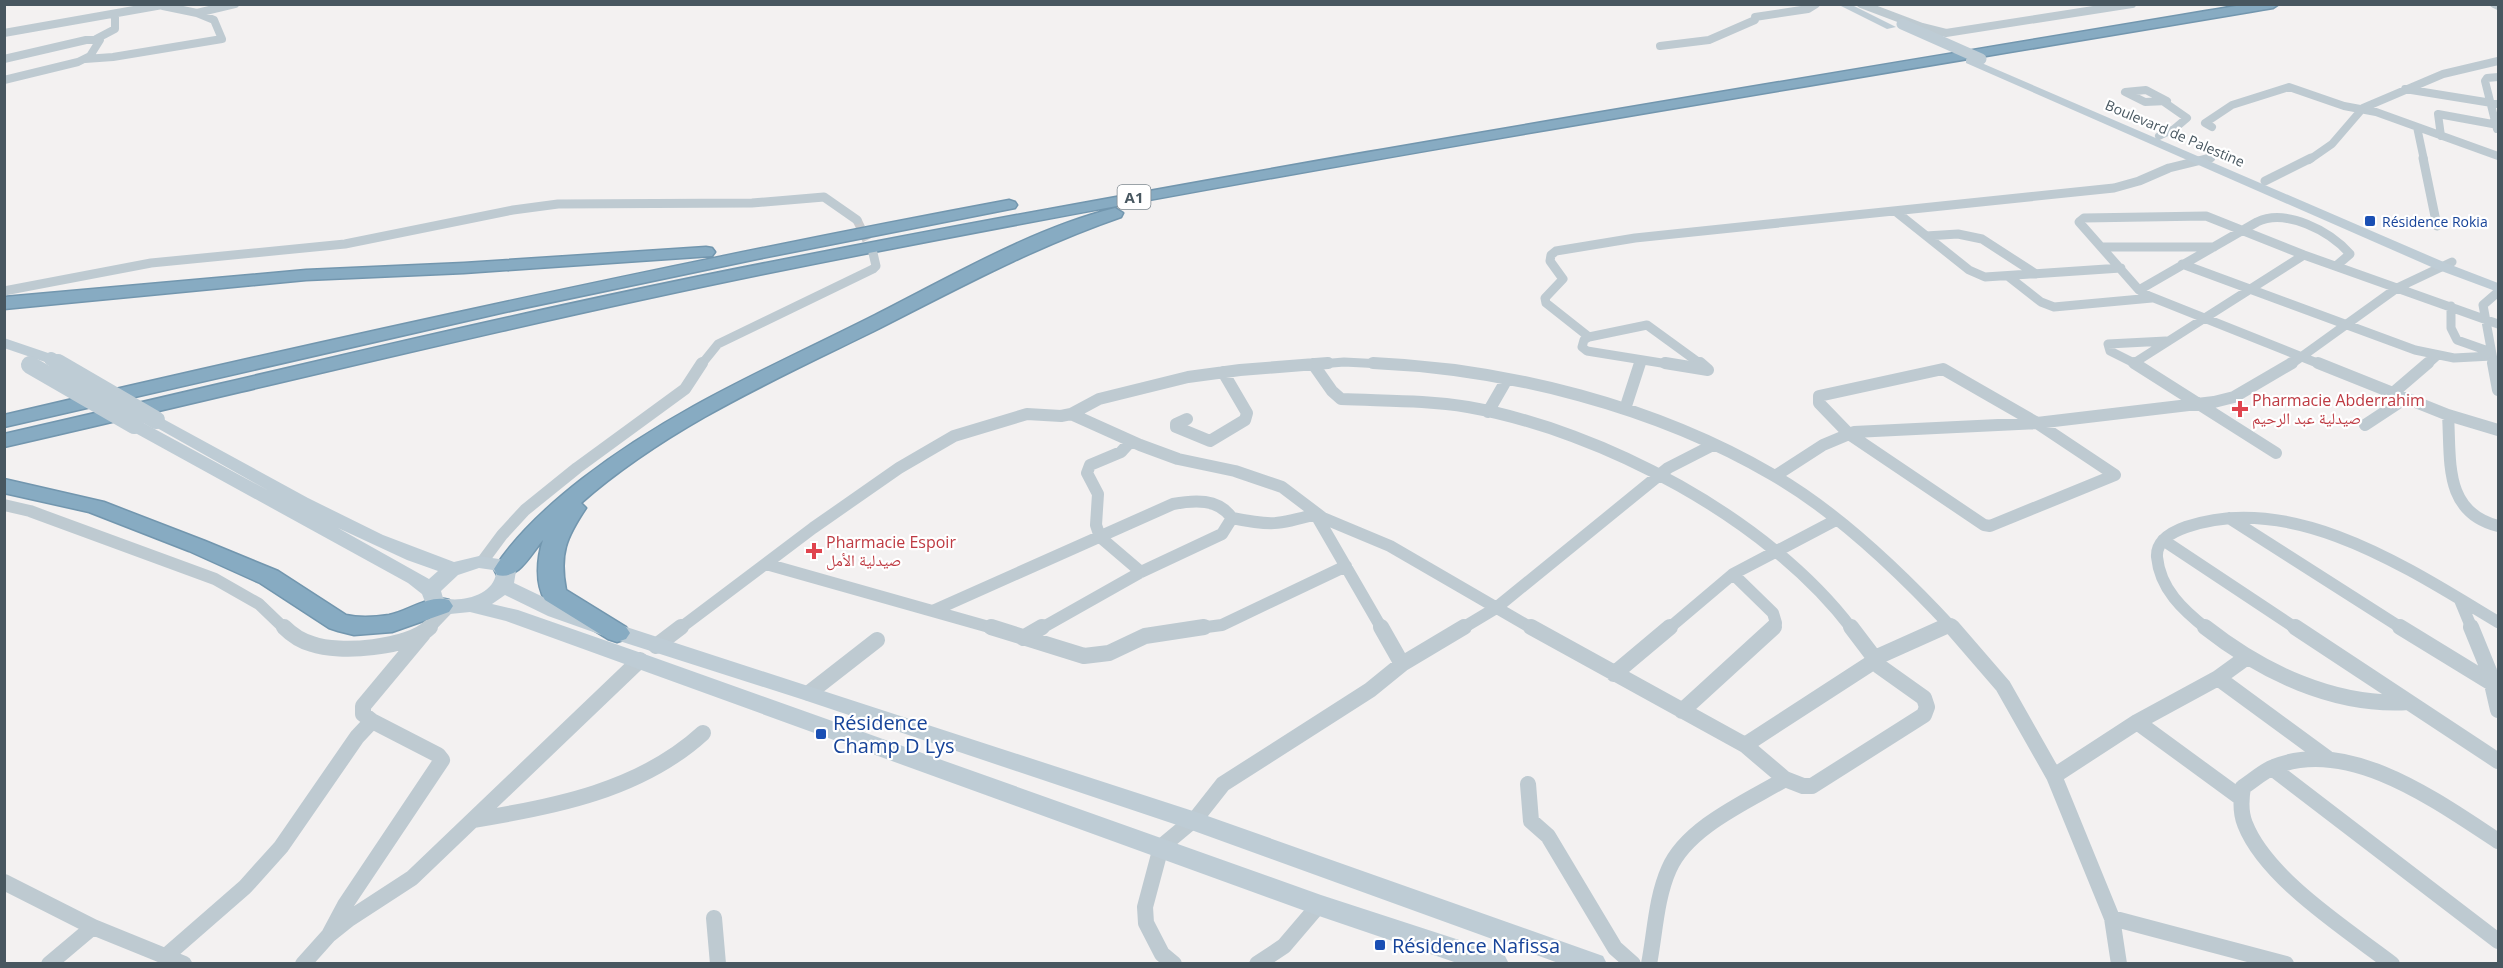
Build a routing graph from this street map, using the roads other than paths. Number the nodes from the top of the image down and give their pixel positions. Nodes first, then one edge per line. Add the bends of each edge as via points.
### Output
1 (235, 4) edge
2 (1816, 4) edge
3 (1841, 4) edge
4 (1855, 4) edge
5 (1861, 4) edge
6 (2132, 4) edge
7 (2206, 4) edge
8 (2273, 4) edge
9 (2494, 4) edge
10 (166, 5) edge
11 (2499, 6) edge
12 (197, 13) junction
13 (115, 14) junction
14 (1896, 25) junction
15 (4, 33) edge
16 (96, 39) junction
17 (1660, 46) dead end
18 (6, 57) edge
19 (85, 59) junction
20 (1976, 60) junction
21 (2499, 61) edge
22 (2499, 77) edge
23 (4, 80) edge
24 (2404, 89) junction
25 (2433, 93) junction
26 (2164, 102) dead end
27 (2489, 102) junction
28 (2499, 104) edge
29 (2360, 109) junction
30 (2438, 114) junction
31 (2212, 127) dead end
32 (2417, 127) junction
33 (2498, 127) edge
34 (2156, 134) junction
35 (2441, 136) junction
36 (2499, 156) edge
37 (2206, 159) junction
38 (1248, 178) junction
39 (2265, 181) junction
40 (1895, 211) junction
41 (857, 220) tunnel mouth
42 (2437, 226) dead end
43 (2243, 232) junction
44 (1926, 236) junction
45 (831, 238) junction
46 (2101, 247) junction
47 (2216, 247) junction
48 (873, 253) dead end
49 (2304, 255) junction
50 (2182, 264) junction
51 (2446, 264) junction
52 (2336, 266) junction
53 (2121, 268) junction
54 (2036, 274) junction
55 (2009, 277) junction
56 (2499, 280) edge
57 (2397, 288) junction
58 (2139, 290) junction
59 (2250, 290) junction
60 (2499, 290) edge
61 (4, 291) edge
62 (2153, 298) junction
63 (4, 303) edge
64 (2451, 306) junction
65 (2205, 318) junction
66 (2484, 319) junction
67 (2344, 324) junction
68 (2499, 324) edge
69 (1589, 337) junction
70 (2168, 341) junction
71 (4, 343) edge
72 (4, 353) edge
73 (2491, 354) junction
74 (2437, 356) junction
75 (2303, 357) junction
76 (1641, 361) junction
77 (2134, 363) junction
78 (1313, 364) junction
79 (1223, 372) junction
80 (1507, 379) junction
81 (2499, 390) edge
82 (2393, 393) junction
83 (2406, 398) junction
84 (2200, 405) junction
85 (1625, 409) junction
86 (1488, 412) junction
87 (1071, 414) junction
88 (2448, 415) junction
89 (1187, 419) dead end
90 (4, 421) edge
91 (2037, 423) junction
92 (2365, 425) dead end
93 (2499, 430) edge
94 (1850, 434) junction
95 (4, 441) edge
96 (1131, 441) junction
97 (1713, 445) junction
98 (2276, 453) dead end
99 (610, 469) junction
100 (1658, 476) junction
101 (1775, 476) junction
102 (4, 486) edge
103 (4, 506) edge
104 (1316, 514) junction
105 (1232, 518) junction
106 (2229, 518) junction
107 (1836, 520) junction
108 (2499, 526) edge
109 (1100, 537) junction
110 (2163, 540) junction
111 (1775, 550) junction
112 (482, 562) junction
113 (766, 564) junction
114 (1346, 566) junction
115 (453, 569) junction
116 (1141, 572) junction
117 (1733, 574) junction
118 (505, 578) junction
119 (2460, 600) junction
120 (447, 602) junction
121 (1497, 608) junction
122 (935, 609) junction
123 (2499, 622) edge
124 (1951, 624) junction
125 (617, 633) junction
126 (423, 634) junction
127 (1023, 638) junction
128 (877, 640) dead end
129 (648, 653) junction
130 (2247, 657) junction
131 (1876, 660) junction
132 (1402, 664) junction
133 (1614, 674) junction
134 (2218, 678) junction
135 (2496, 686) edge
136 (809, 693) junction
137 (2409, 702) junction
138 (2499, 710) edge
139 (1682, 711) junction
140 (372, 720) junction
141 (2137, 722) junction
142 (703, 733) dead end
143 (1745, 745) junction
144 (2327, 758) junction
145 (2499, 761) edge
146 (2272, 768) junction
147 (2054, 776) junction
148 (1785, 779) junction
149 (1528, 784) dead end
150 (2241, 798) junction
151 (473, 820) junction
152 (1191, 820) junction
153 (2499, 841) edge
154 (1161, 847) junction
155 (4, 882) edge
156 (1319, 905) junction
157 (714, 918) dead end
158 (2112, 918) junction
159 (93, 927) junction
160 (329, 935) junction
161 (2499, 940) edge
162 (167, 955) junction
163 (49, 963) edge
164 (184, 963) edge
165 (303, 963) edge
166 (718, 963) edge
167 (1174, 963) edge
168 (1257, 963) edge
169 (1496, 963) edge
170 (1594, 963) edge
171 (1633, 963) edge
172 (1649, 963) edge
173 (2120, 963) edge
174 (2286, 963) edge
175 (2392, 963) edge

1 - 12 street
2 - 17 street via 1808,9 1755,17 1709,40
3 - 14 street, Boulevard de Palestine
4 - 14 street, Boulevard de Palestine
5 - 6 street via 1946,33
7 - 45 highway, A1 via 1406,135
8 - 38 highway, A1
9 - 11 street
10 - 12 street
10 - 13 street
12 - 19 street via 214,20 222,39
13 - 15 street
13 - 16 street via 115,29
14 - 20 street, Boulevard de Palestine
16 - 18 street
16 - 19 street via 100,40
19 - 23 street
20 - 34 street, Boulevard de Palestine
20 - 37 street, Boulevard de Palestine
21 - 24 street via 2443,74
22 - 27 street via 2486,79
24 - 25 street
24 - 29 street
25 - 27 street
25 - 30 street
26 - 34 street via 2187,117 2174,129
27 - 28 street
27 - 33 street
29 - 31 street via 2285,87 2229,106 2205,123
29 - 32 street
29 - 39 street via 2340,137 2324,151
30 - 33 street
30 - 35 street
32 - 35 street
32 - 42 street
34 - 37 street, Boulevard de Palestine
35 - 36 street
37 - 39 street, Boulevard de Palestine
37 - 40 street via 2114,188
37 - 51 street, Boulevard de Palestine
38 - 95 highway, A1 via 814,259 498,325
38 - 99 highway via 1115,213 992,262 751,382 685,419
39 - 51 street, Boulevard de Palestine
40 - 44 street
40 - 69 street via 1635,238 1556,251 1550,261 1563,279 1545,298 1546,303
41 - 61 street via 824,197 752,203 558,204 335,245 151,262
43 - 46 street via 2201,215 2080,220 2080,226
43 - 47 street
43 - 49 street
43 - 52 street via 2269,217 2287,218 2343,245 2350,254
44 - 54 street via 1958,234 1982,238
44 - 55 street via 1977,275
45 - 63 highway via 658,256 306,274
45 - 90 highway, A1 via 225,369
46 - 47 street
46 - 53 street
47 - 50 street
48 - 112 street via 873,269 718,344 701,362 685,389 544,493 503,532
49 - 52 street
49 - 59 street
50 - 58 street
50 - 59 street
51 - 56 street, Boulevard de Palestine
51 - 57 street
51 - 60 street, Boulevard de Palestine
52 - 57 street
53 - 54 street
53 - 58 street
54 - 55 street
55 - 62 street via 2041,303 2054,307
57 - 64 street
57 - 67 street
58 - 62 street
59 - 65 street
59 - 67 street
60 - 66 street via 2483,305
62 - 65 street
64 - 66 street
64 - 73 street via 2450,328 2455,338
65 - 70 street
65 - 75 street
66 - 68 street
66 - 73 street
67 - 74 street
67 - 75 street
69 - 76 street via 1584,340 1583,349
69 - 76 street via 1647,325 1709,369
70 - 77 street
70 - 77 street via 2108,344 2110,351
71 - 115 street, bridge via 51,359 300,501 402,551
72 - 120 street, bridge via 415,579
73 - 74 street via 2467,358
73 - 81 street
74 - 82 street
75 - 82 street
75 - 84 street via 2234,397
76 - 85 street
77 - 84 street
78 - 79 street
78 - 80 street via 1402,364
78 - 86 street via 1341,399 1442,403
79 - 87 street via 1099,399
79 - 89 street via 1247,413 1245,420 1210,441 1176,427
80 - 85 street
80 - 86 street
82 - 83 street
83 - 88 street
83 - 92 street
84 - 91 street
84 - 98 street
85 - 97 street
86 - 100 street via 1587,443
87 - 96 street
87 - 113 street via 1027,414 954,436 899,468
88 - 93 street
88 - 108 street via 2460,501 2473,516
91 - 94 street
91 - 94 street via 1943,369 1819,396 1819,403
91 - 94 street via 2115,475 1990,526 1979,524
94 - 101 street via 1818,448
96 - 104 street via 1178,459 1273,484 1290,492
96 - 109 street via 1121,452 1088,467 1087,478 1097,492 1094,525
97 - 100 street
97 - 101 street
99 - 118 highway via 551,518
99 - 125 highway via 574,508 553,544 549,560 554,594
100 - 111 street via 1738,522
100 - 121 street
101 - 107 street
102 - 120 highway via 96,507 197,546 269,577 338,622 354,626 392,623
103 - 126 street via 38,514 215,579 259,604 292,635 313,645 329,649 370,648
104 - 105 street via 1273,525
104 - 114 street
104 - 121 street via 1379,541
105 - 109 street via 1213,503 1194,500 1173,504
105 - 116 street via 1222,534
106 - 110 street via 2182,528
106 - 119 street via 2273,520 2326,533 2378,554
106 - 135 street
107 - 111 street
107 - 124 street via 1904,576
109 - 116 street
109 - 122 street
110 - 130 street via 2157,550 2157,568 2166,589 2200,624
110 - 137 street
111 - 117 street
111 - 131 street via 1829,599
112 - 115 street
112 - 118 street via 500,564
113 - 122 street
113 - 129 street
114 - 127 street via 1221,624 1145,636 1097,656 1084,656
114 - 132 street
115 - 120 street via 443,576
116 - 127 street
117 - 133 street
117 - 139 street via 1773,613 1776,622 1772,630
118 - 120 street via 489,597
118 - 125 street via 555,611
119 - 123 street
119 - 135 street
120 - 126 street
120 - 129 street via 511,615
121 - 132 street
121 - 133 street
122 - 127 street
124 - 131 street
124 - 147 street via 2003,686
125 - 129 street
126 - 140 street via 363,706 363,714
128 - 136 street
129 - 136 street
129 - 151 street
129 - 154 street
130 - 134 street
130 - 137 street via 2320,690 2367,701
131 - 143 street
131 - 148 street via 1924,699 1928,710 1812,786 1797,786
132 - 152 street via 1370,690 1222,784
133 - 139 street
134 - 141 street
134 - 144 street
135 - 138 street
136 - 152 street
137 - 145 street
139 - 143 street
140 - 160 street via 442,760
140 - 162 street via 273,856 245,887
141 - 147 street
141 - 150 street
142 - 151 street via 682,752 642,776 543,808
143 - 148 street
144 - 146 street via 2305,758
144 - 153 street via 2374,771 2410,787
146 - 150 street via 2252,779 2243,788
146 - 161 street
147 - 158 street
148 - 172 street via 1698,833 1671,861
149 - 171 street via 1531,821 1548,836 1615,948
150 - 175 street via 2246,825 2263,853 2292,883
151 - 160 street via 412,878
152 - 154 street
152 - 170 street
154 - 156 street
154 - 167 street via 1145,907 1146,923 1162,954
155 - 159 street
156 - 168 street via 1287,943
156 - 169 street
157 - 166 street
158 - 173 street
158 - 174 street
159 - 162 street
159 - 163 street
160 - 165 street
162 - 164 street

